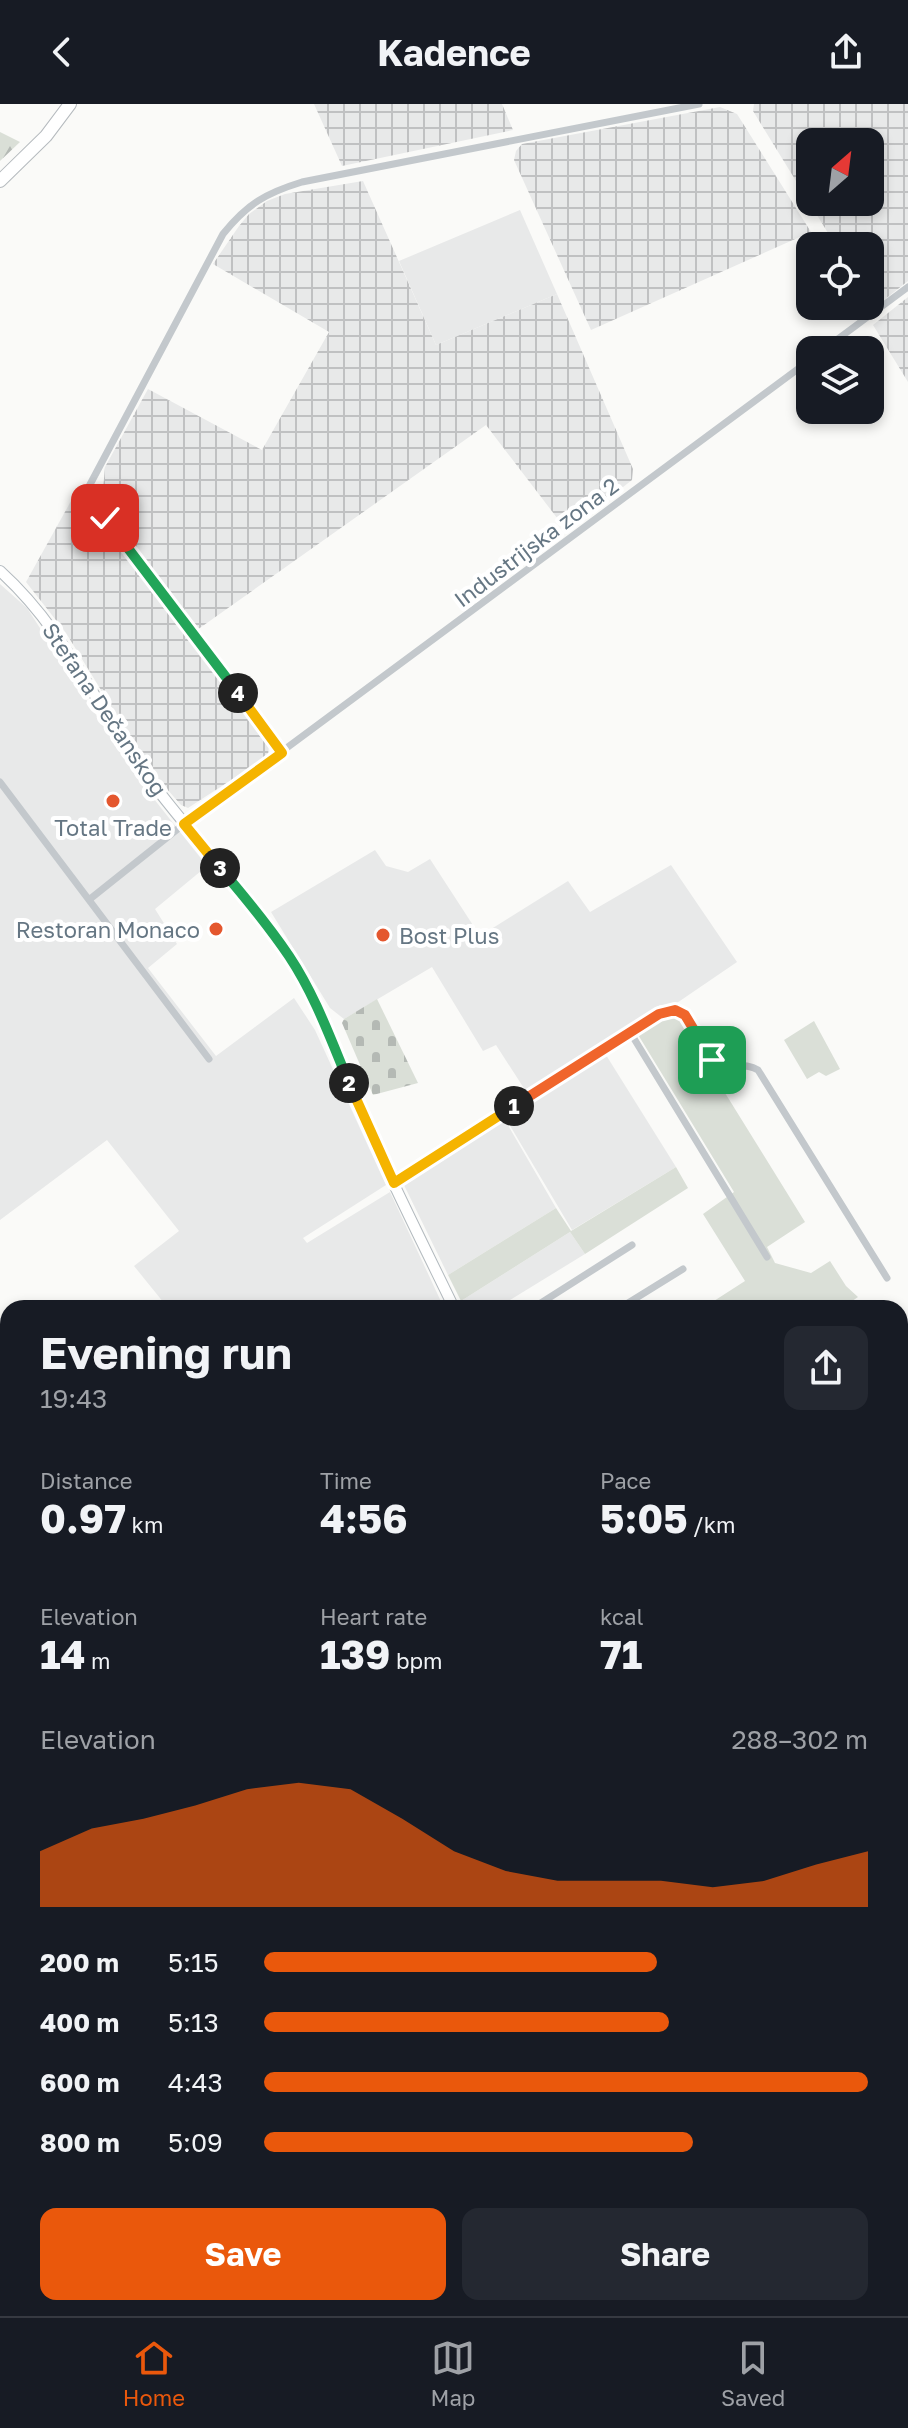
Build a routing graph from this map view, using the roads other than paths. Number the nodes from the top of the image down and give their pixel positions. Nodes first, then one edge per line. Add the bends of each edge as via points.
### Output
1 (70, 104) edge
2 (699, 104) edge
3 (0, 181) edge
4 (908, 287) edge
5 (842, 336) edge
6 (796, 370) edge
7 (0, 571) edge
8 (282, 753) junction
9 (0, 782) edge
10 (184, 824) junction
11 (90, 899) junction
12 (630, 1032) junction
13 (209, 1059) dead end
14 (394, 1183) junction
15 (632, 1245) dead end
16 (767, 1257) dead end
17 (683, 1269) dead end
18 (887, 1278) dead end
19 (450, 1300) edge
20 (546, 1300) edge
21 (633, 1300) edge

1 - 3 main road
2 - 8 street via 302,182 254,201 223,234 86,492
4 - 5 street
6 - 8 street, Industrijska zona 2
7 - 10 main road, Stefana Dečanskog via 57,633 125,745
8 - 10 street, Industrijska zona 2
9 - 11 street
10 - 11 street, Industrijska zona 2
10 - 14 main road, Stefana Dečanskog via 290,958 324,1021
11 - 13 street
12 - 14 street
12 - 16 street
12 - 18 street via 675,1010 685,1015 712,1060 758,1070
14 - 19 main road, Stefana Dečanskog
15 - 20 street
17 - 21 street

